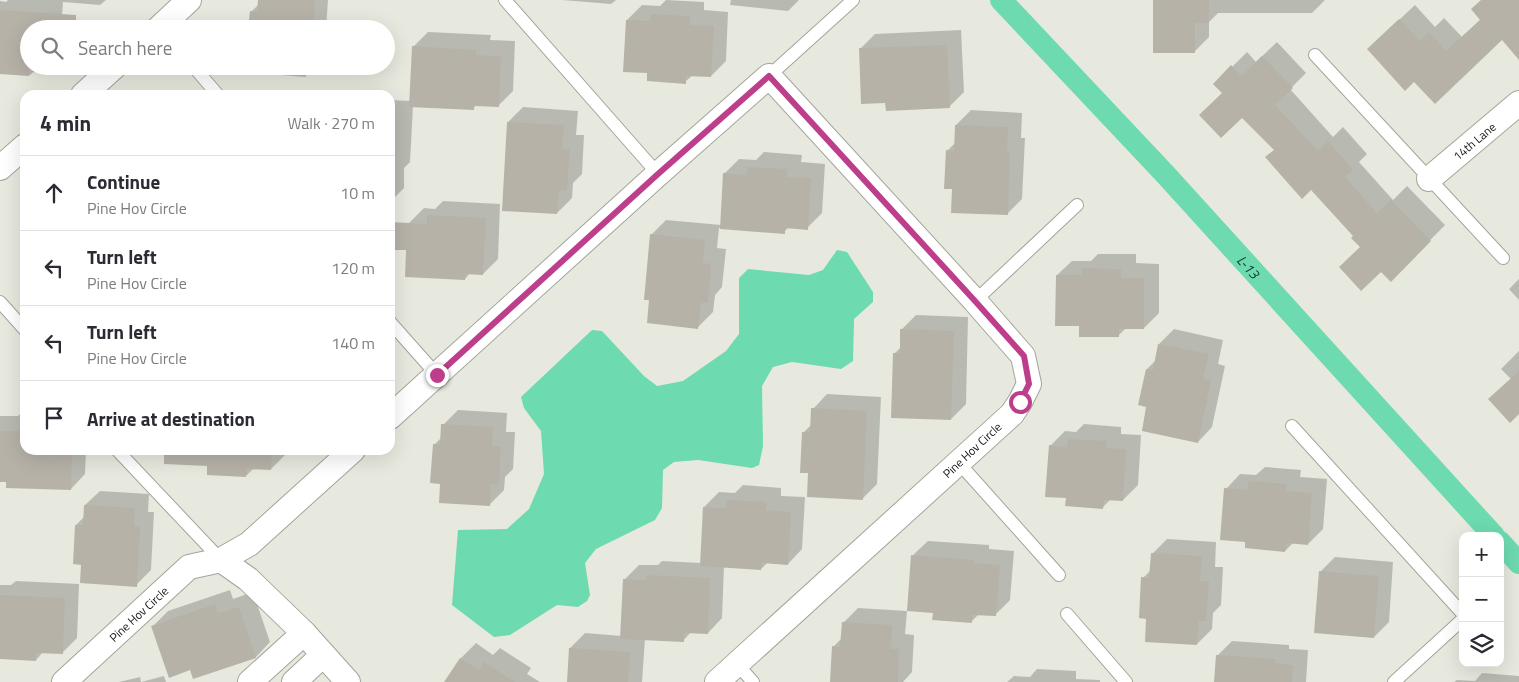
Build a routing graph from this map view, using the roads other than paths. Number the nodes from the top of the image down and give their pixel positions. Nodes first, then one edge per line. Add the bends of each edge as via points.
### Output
1 (189, 0) edge
2 (504, 0) edge
3 (853, 0) edge
4 (168, 20) edge
5 (1315, 55) dead end
6 (105, 75) edge
7 (200, 75) edge
8 (769, 76) junction
9 (89, 90) edge
10 (214, 90) edge
11 (1519, 103) edge
12 (20, 150) edge
13 (0, 168) edge
14 (658, 174) junction
15 (1429, 179) junction
16 (1076, 205) dead end
17 (1503, 258) dead end
18 (975, 301) junction
19 (0, 302) edge
20 (20, 324) edge
21 (395, 328) edge
22 (437, 375) junction
23 (395, 413) edge
24 (1292, 426) dead end
25 (122, 455) edge
26 (348, 455) edge
27 (959, 462) junction
28 (221, 560) junction
29 (1059, 575) dead end
30 (1459, 610) edge
31 (1067, 614) dead end
32 (1460, 622) edge
33 (304, 633) junction
34 (323, 655) junction
35 (737, 664) junction
36 (64, 682) edge
37 (250, 682) edge
38 (294, 682) edge
39 (348, 682) edge
40 (717, 682) edge
41 (753, 682) edge
42 (1126, 682) edge
43 (1394, 682) edge

1 - 4 street
2 - 14 lane
3 - 8 lane
5 - 15 lane
6 - 9 street
7 - 10 lane
8 - 14 street
8 - 18 street, Pine Hov Circle
11 - 15 street, 14th Lane
12 - 13 street
14 - 22 street
15 - 17 lane
16 - 18 lane
18 - 27 street, Pine Hov Circle via 1024,356 1029,384 1012,414
19 - 20 lane
21 - 22 lane
22 - 23 street
24 - 30 lane
25 - 28 lane
26 - 28 street, Pine Hov Circle via 249,544
27 - 29 lane
27 - 35 street, Pine Hov Circle
28 - 33 street via 248,579
28 - 36 street, Pine Hov Circle via 189,567
31 - 42 lane
32 - 43 lane
33 - 34 street
33 - 37 street
34 - 38 street
34 - 39 street
35 - 40 street, Pine Hov Circle
35 - 41 lane

